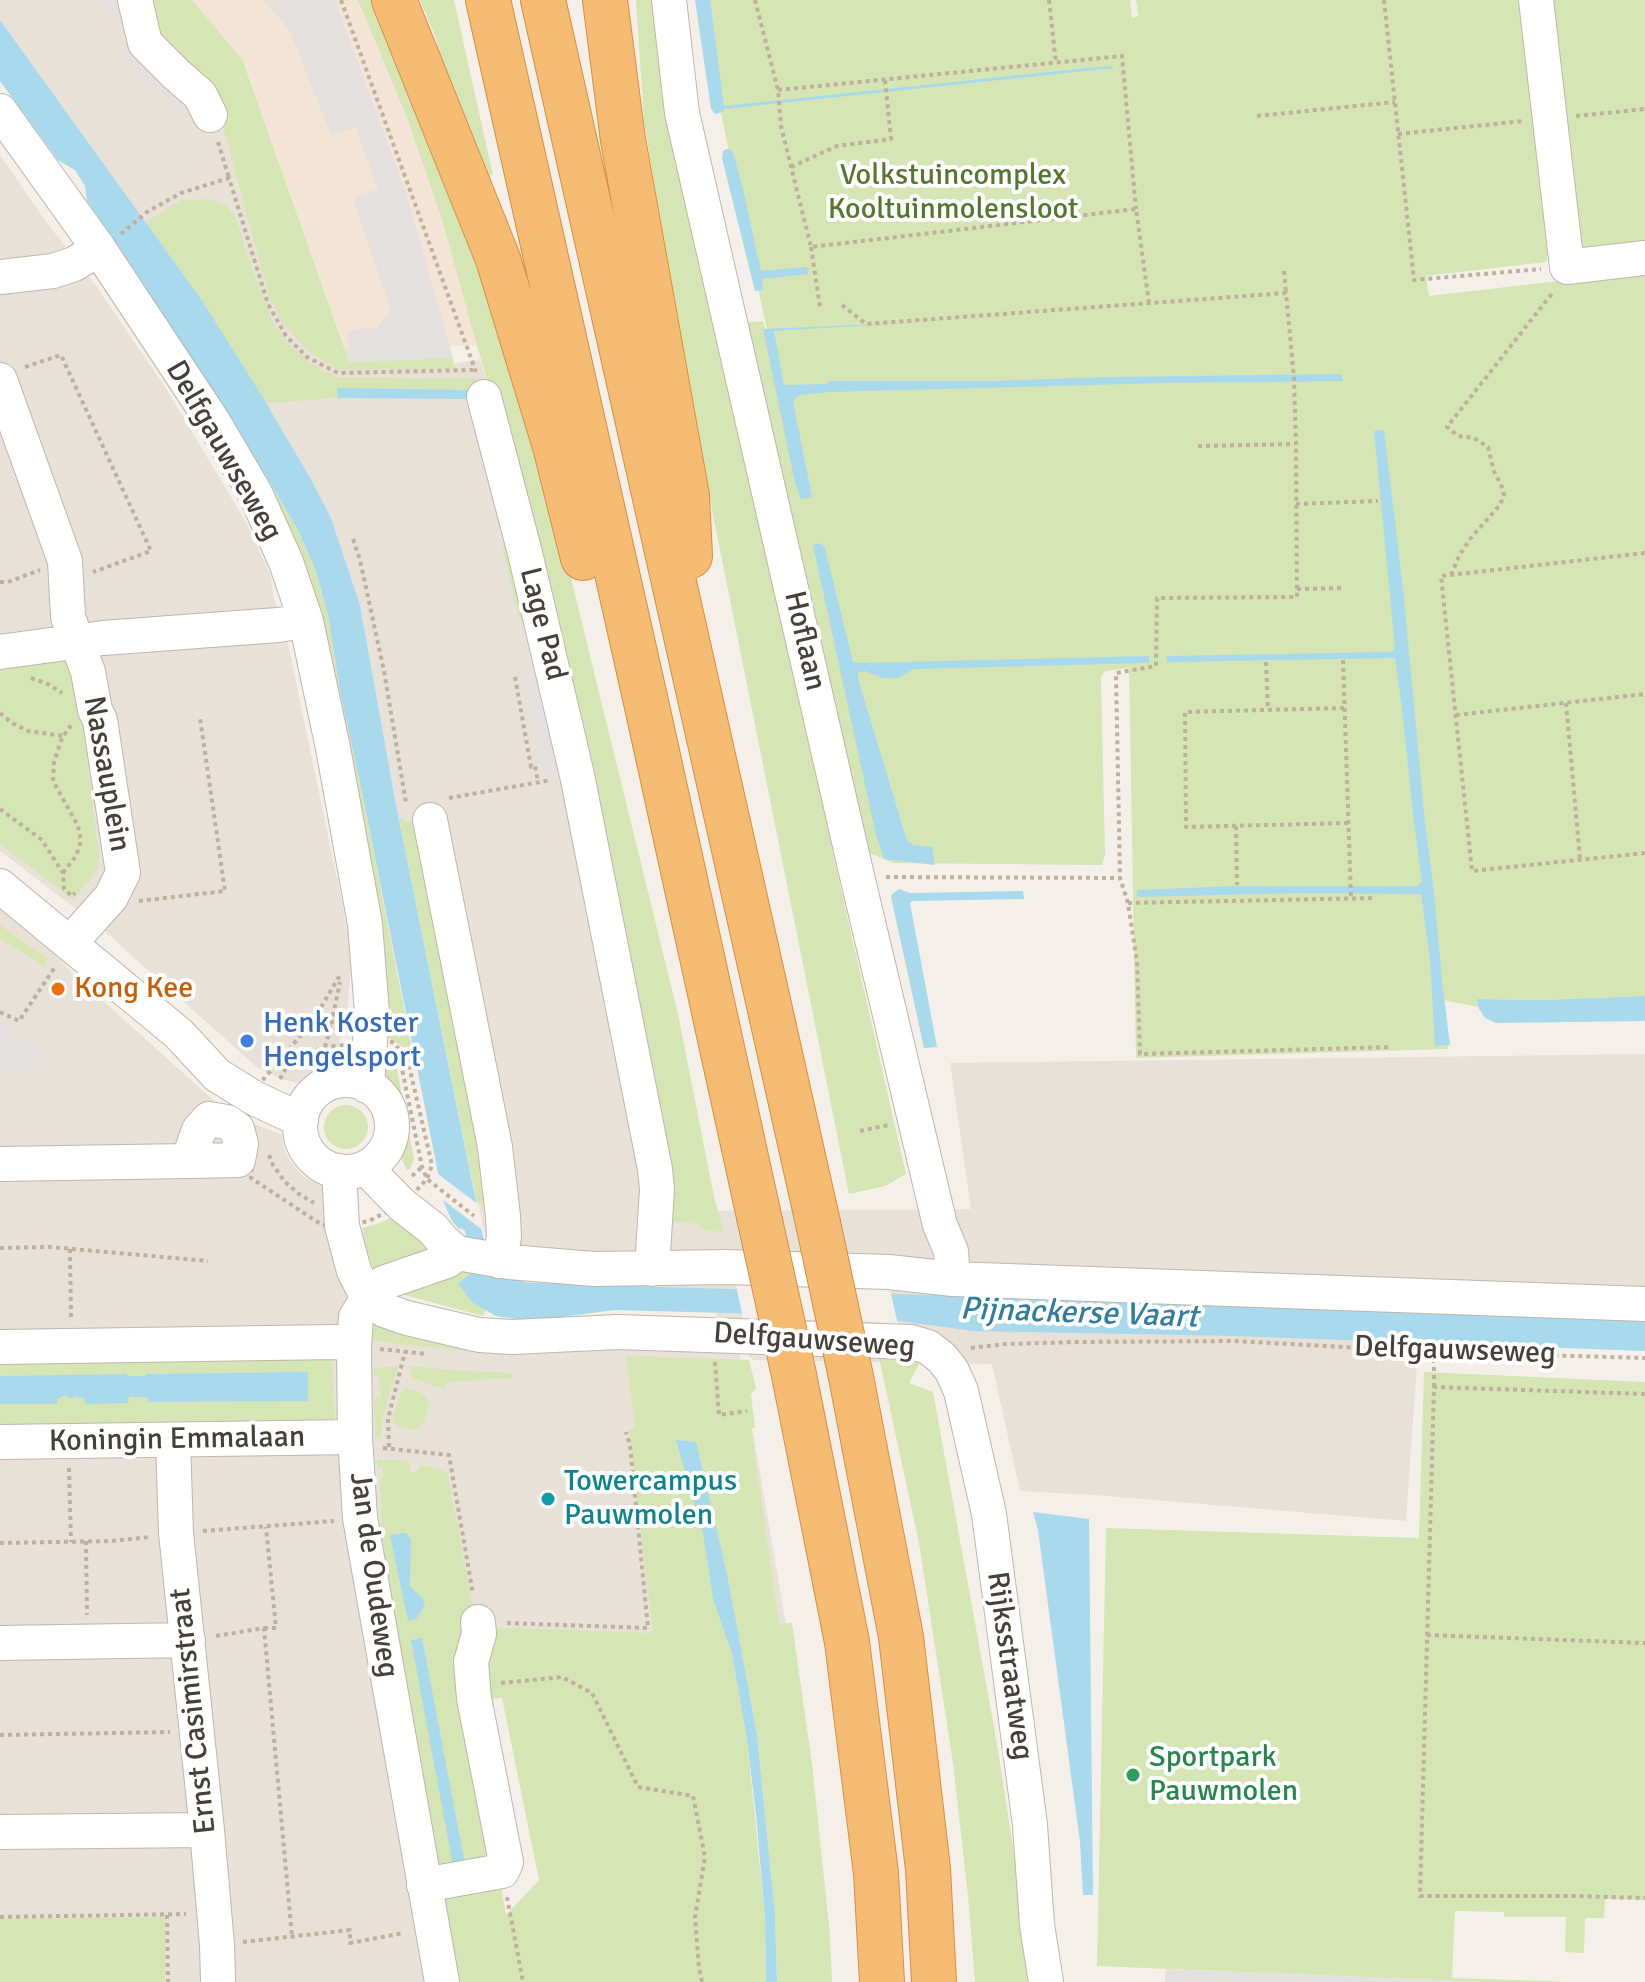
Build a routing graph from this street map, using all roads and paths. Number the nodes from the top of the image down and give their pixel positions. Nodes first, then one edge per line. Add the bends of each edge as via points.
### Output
1 (135, 0) edge
2 (341, 0) edge
3 (394, 0) edge
4 (488, 0) edge
5 (543, 0) edge
6 (605, 0) edge
7 (669, 0) edge
8 (755, 0) edge
9 (1049, 0) edge
10 (1384, 0) edge
11 (1536, 0) edge
12 (1056, 63) junction
13 (885, 82) junction
14 (778, 93) junction
15 (1395, 102) junction
16 (0, 111) edge
17 (210, 115) joint
18 (1257, 116) dead end
19 (791, 167) junction
20 (229, 178) junction
21 (1136, 209) junction
22 (147, 212) dead end
23 (811, 247) junction
24 (99, 249) junction
25 (1645, 258) edge
26 (1567, 267) junction
27 (1284, 271) dead end
28 (0, 277) edge
29 (1286, 293) junction
30 (1149, 303) junction
31 (842, 305) dead end
32 (820, 307) dead end
33 (12, 374) edge
34 (479, 384) junction
35 (1296, 444) junction
36 (1198, 446) dead end
37 (1378, 501) dead end
38 (1296, 504) junction
39 (353, 539) dead end
40 (1645, 553) edge
41 (66, 568) junction
42 (1451, 575) junction
43 (0, 582) edge
44 (1343, 588) dead end
45 (1297, 589) junction
46 (306, 621) junction
47 (90, 640) junction
48 (0, 652) edge
49 (1343, 660) dead end
50 (1266, 662) dead end
51 (24, 677) dead end
52 (515, 677) dead end
53 (697, 679) junction
54 (1645, 694) edge
55 (67, 702) dead end
56 (1566, 703) junction
57 (1344, 708) junction
58 (1268, 710) junction
59 (648, 711) junction
60 (0, 713) edge
61 (1456, 715) junction
62 (200, 718) dead end
63 (101, 722) junction
64 (64, 736) junction
65 (577, 775) junction
66 (538, 782) junction
67 (0, 809) edge
68 (430, 820) junction
69 (1348, 823) junction
70 (1236, 826) junction
71 (1645, 853) edge
72 (1580, 859) junction
73 (63, 873) junction
74 (857, 876) junction
75 (1120, 878) junction
76 (1237, 885) dead end
77 (0, 886) edge
78 (1351, 898) junction
79 (1375, 898) dead end
80 (106, 902) junction
81 (1128, 903) junction
82 (70, 943) junction
83 (355, 974) junction
84 (0, 1012) edge
85 (313, 1021) junction
86 (344, 1036) junction
87 (1391, 1047) dead end
88 (352, 1084) junction
89 (258, 1090) junction
90 (305, 1110) junction
91 (891, 1124) dead end
92 (860, 1131) dead end
93 (188, 1161) dead end
94 (0, 1164) edge
95 (363, 1164) junction
96 (273, 1165) dead end
97 (420, 1186) junction
98 (330, 1215) junction
99 (482, 1222) dead end
100 (0, 1248) edge
101 (70, 1249) junction
102 (478, 1257) junction
103 (208, 1261) dead end
104 (652, 1269) junction
105 (953, 1279) junction
106 (368, 1298) junction
107 (1645, 1304) edge
108 (424, 1343) junction
109 (71, 1346) junction
110 (354, 1346) junction
111 (0, 1347) edge
112 (1434, 1352) junction
113 (715, 1353) dead end
114 (942, 1358) junction
115 (1645, 1358) edge
116 (1434, 1387) junction
117 (1645, 1394) edge
118 (747, 1411) dead end
119 (626, 1432) dead end
120 (173, 1440) junction
121 (0, 1442) edge
122 (69, 1442) junction
123 (355, 1443) junction
124 (389, 1447) junction
125 (266, 1526) dead end
126 (86, 1541) dead end
127 (71, 1542) dead end
128 (478, 1622) junction
129 (264, 1628) junction
130 (1427, 1635) junction
131 (188, 1640) junction
132 (88, 1641) junction
133 (0, 1643) edge
134 (1645, 1643) edge
135 (473, 1688) junction
136 (197, 1732) junction
137 (0, 1735) edge
138 (207, 1830) junction
139 (0, 1832) edge
140 (502, 1871) junction
141 (424, 1885) junction
142 (1645, 1898) edge
143 (167, 1915) junction
144 (0, 1917) edge
145 (432, 1928) junction
146 (216, 1930) junction
147 (292, 1937) junction
148 (168, 1982) edge
149 (218, 1982) edge
150 (442, 1982) edge
151 (523, 1982) edge
152 (702, 1982) edge
153 (882, 1982) edge
154 (934, 1982) edge
155 (1046, 1982) edge

1 - 17 street via 145,43 200,95
2 - 34 path
3 - 59 highway via 498,259 586,567
4 - 59 highway
5 - 53 highway
6 - 53 highway via 623,140 687,496
7 - 74 street, Hoflaan via 682,113
8 - 14 path
9 - 12 path
10 - 15 path
11 - 26 street
12 - 13 path
12 - 21 path via 1122,56
13 - 14 path
13 - 19 path via 891,139 837,146
14 - 19 path
15 - 18 path
15 - 26 path via 1414,280
16 - 24 street, Delfgauwseweg
17 - 20 path
19 - 23 path
20 - 22 path via 181,193
20 - 34 path via 268,304 286,336 307,357 338,373
21 - 23 path
21 - 30 path
23 - 32 path
24 - 28 street via 53,271
24 - 46 street, Delfgauwseweg via 255,493
25 - 26 street
26 - 42 path via 1558,286 1447,427 1488,447 1504,495 1470,539
27 - 29 path
29 - 30 path
29 - 35 path
30 - 31 path via 866,324
33 - 41 street, Nassauplein
33 - 41 path via 61,355 151,551 91,572
34 - 65 street, Lage Pad
35 - 36 path
35 - 38 path
37 - 38 path
38 - 45 path
39 - 68 path via 384,671 407,809
40 - 42 path
41 - 43 path
41 - 47 street, Nassauplein via 68,617
42 - 61 path via 1441,576
44 - 45 path
45 - 75 path via 1297,597 1157,598 1156,666 1116,673
46 - 47 street
46 - 83 street, Delfgauwseweg via 365,924
47 - 48 street
47 - 63 street, Nassauplein via 88,672
49 - 57 path
50 - 58 path
51 - 55 path via 48,684
52 - 66 path
53 - 154 highway, bridge via 851,1377 901,1637 928,1869
54 - 56 path
56 - 61 path
56 - 72 path
57 - 58 path
57 - 69 path
58 - 70 path via 1185,712 1186,827
59 - 153 highway, bridge via 847,1642 876,1873
60 - 64 path via 28,731
61 - 72 path via 1472,871
62 - 80 path via 225,891
63 - 64 path via 75,721
63 - 80 street, Nassauplein via 123,873
64 - 73 path via 53,781 81,841
65 - 66 path
65 - 104 street, Lage Pad via 655,1169
66 - 68 path via 447,799
67 - 73 path via 42,840
68 - 102 street via 495,1147 503,1216 504,1237
69 - 70 path
69 - 78 path
70 - 76 path
71 - 72 path
73 - 80 path via 64,889 72,896 77,890 82,895 78,899
74 - 75 path
74 - 105 street, Hoflaan via 940,1225 951,1251
75 - 81 path
77 - 82 street
78 - 79 path
78 - 81 path
80 - 82 street
81 - 87 path via 1137,962 1140,1054
82 - 84 path via 19,1021
82 - 89 street via 179,1034 217,1075
83 - 85 path
83 - 86 path
83 - 86 street, Delfgauwseweg via 372,1012
85 - 86 path
85 - 89 path
86 - 88 street, Delfgauwseweg
86 - 97 path via 392,1042 407,1057 432,1165
88 - 90 street via 321,1088
88 - 95 street via 384,1101 392,1122 392,1133
89 - 90 street
89 - 98 path via 245,1122 251,1178 322,1225
90 - 95 street via 301,1136 312,1157 324,1166
91 - 92 path
93 - 94 street
95 - 97 street
95 - 98 street
96 - 98 path via 285,1182
97 - 98 path via 369,1221
97 - 99 path
97 - 102 street via 433,1229 443,1241
98 - 106 street
100 - 101 path
101 - 103 path
101 - 109 path
102 - 104 street, Delfgauwseweg
102 - 106 street via 447,1261 383,1283
104 - 105 street, Delfgauwseweg via 889,1272
105 - 107 street, Delfgauwseweg
106 - 108 street, Delfgauwseweg via 407,1318
106 - 110 street, Jan de Oudeweg via 356,1317
108 - 114 street, Delfgauwseweg via 479,1335 618,1332 911,1342
108 - 124 path via 388,1419
109 - 110 street
109 - 111 street
110 - 123 street, Jan de Oudeweg
112 - 114 path, Delfgauwseweg via 1235,1341 1079,1342 991,1346
112 - 115 path, Delfgauwseweg
112 - 116 path
113 - 118 path via 719,1415
114 - 155 street, Rijksstraatweg via 961,1391 989,1514
116 - 117 path
116 - 130 path
119 - 128 path via 648,1628
120 - 122 street, Koningin Emmalaan
120 - 123 street, Koningin Emmalaan
120 - 131 street, Ernst Casimirstraat
121 - 122 street, Koningin Emmalaan
122 - 127 path
123 - 124 path
123 - 141 street, Jan de Oudeweg via 360,1518
124 - 128 path via 449,1455
125 - 129 path via 276,1628
126 - 132 path
128 - 135 street
129 - 131 path
129 - 147 path
130 - 134 path
130 - 142 path via 1420,1896
131 - 132 street
131 - 136 street, Ernst Casimirstraat
132 - 133 street
135 - 140 street via 506,1862
135 - 152 path via 562,1677 592,1693 638,1787 693,1796 705,1857 695,1917
136 - 137 path
136 - 138 street, Ernst Casimirstraat
138 - 139 street
138 - 146 street, Ernst Casimirstraat
140 - 141 street
140 - 151 path
141 - 145 street, Jan de Oudeweg
143 - 144 path
143 - 146 path
143 - 148 path
145 - 147 path via 350,1943 350,1930
145 - 150 street, Jan de Oudeweg
146 - 147 path
146 - 149 street, Ernst Casimirstraat

